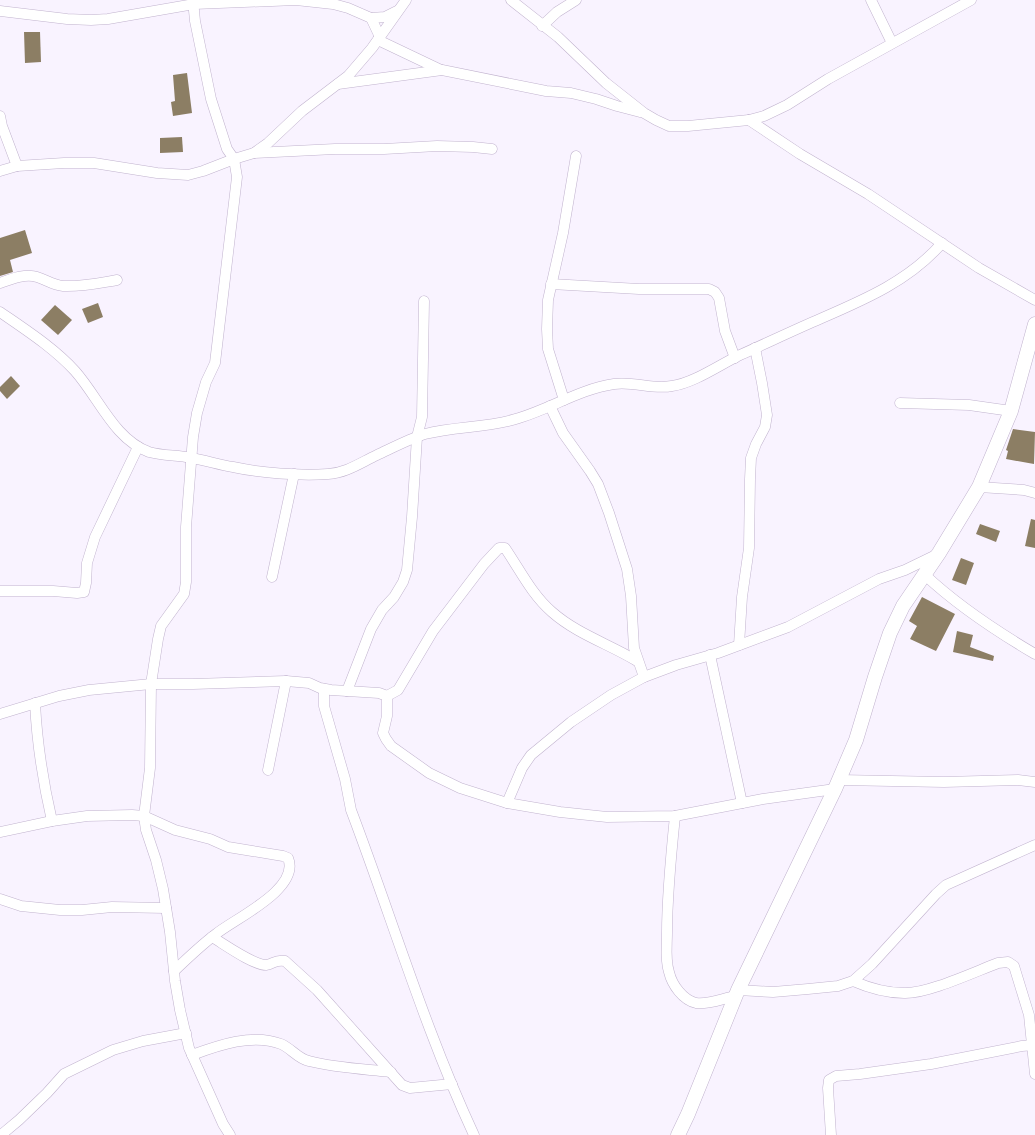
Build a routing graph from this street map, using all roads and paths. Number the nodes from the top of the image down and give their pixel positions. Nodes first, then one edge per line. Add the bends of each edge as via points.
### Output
1 (406, 0) edge
2 (511, 0) edge
3 (576, 0) edge
4 (871, 0) edge
5 (971, 0) edge
6 (193, 2) edge
7 (0, 11) edge
8 (398, 11) junction
9 (371, 18) junction
10 (542, 26) junction
11 (379, 38) junction
12 (892, 43) junction
13 (442, 70) junction
14 (338, 84) junction
15 (644, 113) junction
16 (0, 116) edge
17 (749, 120) junction
18 (492, 149) dead end
19 (254, 153) junction
20 (576, 156) dead end
21 (234, 159) junction
22 (17, 166) junction
23 (0, 172) edge
24 (942, 243) junction
25 (117, 280) dead end
26 (0, 283) edge
27 (551, 284) junction
28 (1035, 300) edge
29 (424, 301) dead end
30 (0, 312) edge
31 (1035, 324) edge
32 (755, 348) junction
33 (735, 358) junction
34 (564, 400) junction
35 (900, 403) dead end
36 (550, 406) junction
37 (1011, 411) junction
38 (417, 437) junction
39 (138, 447) junction
40 (191, 458) junction
41 (294, 474) junction
42 (978, 487) junction
43 (1035, 493) edge
44 (939, 553) junction
45 (925, 575) junction
46 (272, 578) dead end
47 (0, 591) edge
48 (739, 645) junction
49 (1035, 654) edge
50 (710, 655) junction
51 (637, 661) junction
52 (644, 677) junction
53 (286, 681) junction
54 (151, 684) junction
55 (324, 689) junction
56 (347, 691) junction
57 (387, 696) junction
58 (35, 703) junction
59 (0, 714) edge
60 (268, 770) dead end
61 (1035, 782) edge
62 (837, 784) junction
63 (815, 791) junction
64 (507, 803) junction
65 (742, 803) junction
66 (827, 805) junction
67 (144, 816) junction
68 (675, 816) junction
69 (52, 821) junction
70 (0, 832) edge
71 (1035, 845) edge
72 (0, 899) edge
73 (166, 908) junction
74 (212, 937) junction
75 (174, 971) junction
76 (853, 981) junction
77 (737, 993) junction
78 (186, 1033) junction
79 (1034, 1045) edge
80 (192, 1054) junction
81 (391, 1072) junction
82 (1035, 1074) edge
83 (452, 1084) junction
84 (1, 1135) edge
85 (230, 1135) edge
86 (474, 1135) edge
87 (678, 1135) edge
88 (831, 1135) edge

1 - 8 street
2 - 10 street
3 - 10 street via 557,12
4 - 12 street
5 - 12 street
6 - 7 street via 91,20
6 - 9 street via 308,1 348,8
6 - 21 street via 211,99 228,149
8 - 9 street via 385,17
8 - 11 street
9 - 11 street
10 - 15 street via 558,37 606,83
11 - 13 street
11 - 14 street via 358,65
12 - 17 street via 787,105
13 - 14 street
13 - 15 street via 546,91 571,93
14 - 19 street
15 - 17 street via 669,126
16 - 22 street
17 - 24 street
18 - 19 street via 437,146
19 - 21 street
20 - 27 street via 563,233
21 - 22 street via 188,175 94,163
21 - 40 street via 237,177 215,363 206,382 197,413
22 - 23 street
24 - 28 street via 978,268
24 - 32 street via 917,266 888,287
25 - 26 street via 65,286 27,276
27 - 33 street via 639,289 709,289 719,298 725,331
27 - 34 street via 548,300 548,349
29 - 38 street via 422,417
30 - 39 street via 61,357 76,372 124,436
31 - 37 street
32 - 33 street
32 - 48 street via 767,415 765,427 752,458 749,548
33 - 34 street via 691,380 672,386 618,384 595,388
34 - 36 street
35 - 37 street via 969,405
36 - 38 street via 518,418
36 - 51 street via 563,433 598,484 614,527 627,569
37 - 42 street
38 - 41 street via 352,469 330,474
38 - 56 street via 407,570 403,582 371,629
39 - 40 street via 152,453
39 - 47 street via 95,538 87,563 84,592
40 - 41 street via 235,468
40 - 54 street via 184,594 161,626
41 - 46 street
42 - 43 street
42 - 44 street
44 - 45 street
44 - 48 street via 873,582 788,627
45 - 49 street via 974,616
45 - 62 street via 903,606 890,633 856,740
48 - 50 street
50 - 52 street
50 - 65 street
51 - 52 street
51 - 57 street via 574,628 552,612 537,597 502,547 484,564 433,631 398,690
52 - 64 street via 571,722 531,755 522,768
53 - 54 street
53 - 55 street via 309,683
53 - 60 street
54 - 58 street via 88,690
54 - 67 street via 150,768
55 - 56 street
55 - 83 street via 324,706 351,810
56 - 57 street
57 - 64 street via 387,716 383,733 391,746 429,773 460,788
58 - 59 street
58 - 69 street via 39,756
61 - 62 street via 1018,780
62 - 63 street
62 - 66 street
63 - 65 street
63 - 66 street
64 - 68 street via 607,817
65 - 68 street
66 - 77 street
67 - 69 street via 102,816
67 - 73 street
67 - 74 street via 175,830 210,839 228,847 288,858 288,874 269,898
68 - 77 street via 667,911 666,961 672,981 682,995 696,1003
69 - 70 street
71 - 76 street via 946,885
72 - 73 street via 21,906 60,910 112,907
73 - 75 street
74 - 75 street
74 - 81 street via 258,963 267,965 279,960 285,962 317,990
75 - 78 street
76 - 77 street via 838,986
76 - 79 street via 868,987 905,993 920,991 998,963 1008,962 1014,966
77 - 87 street
78 - 80 street
78 - 84 street via 113,1050 64,1074 36,1104
79 - 82 street
79 - 88 street via 931,1064 836,1076 829,1080 828,1088
80 - 81 street via 237,1042 262,1040 285,1046 307,1061
80 - 85 street
81 - 83 street via 402,1085 410,1088
83 - 86 street

